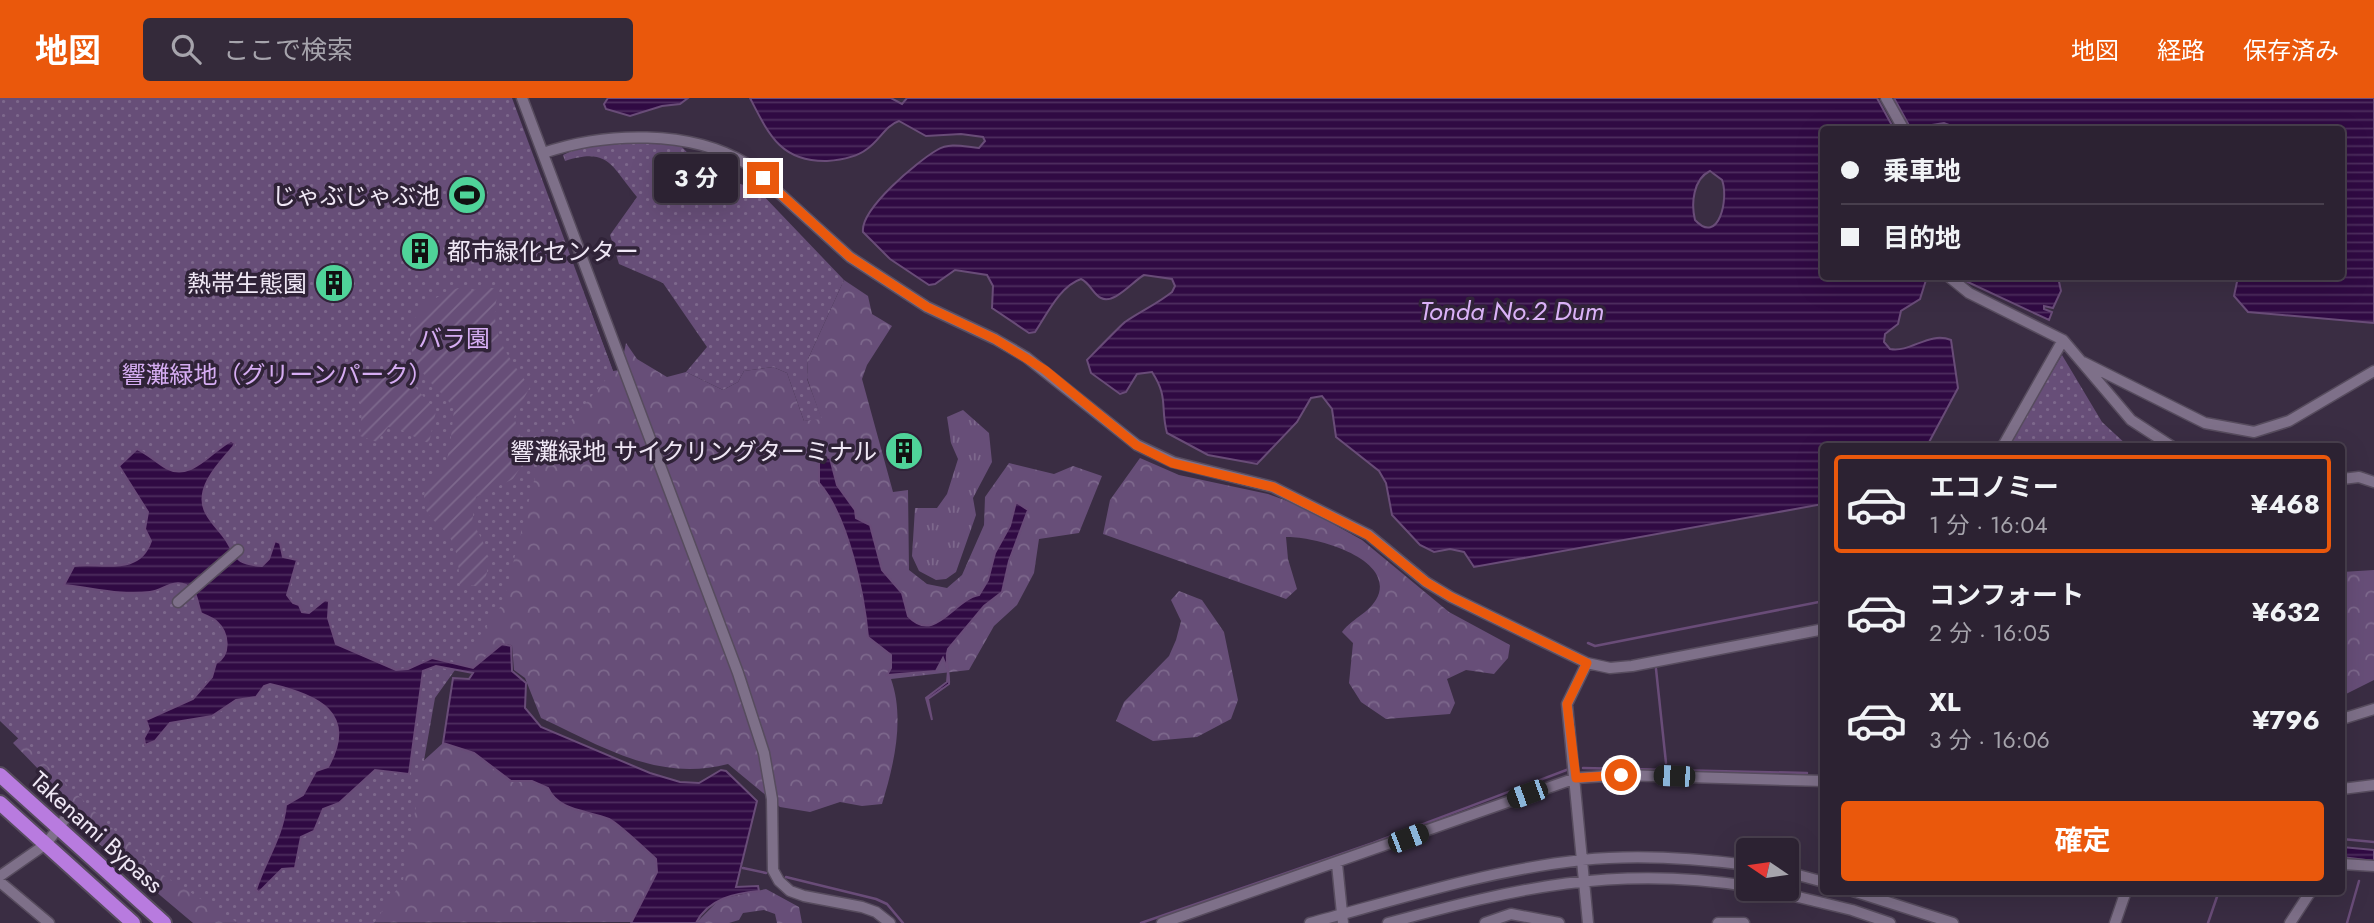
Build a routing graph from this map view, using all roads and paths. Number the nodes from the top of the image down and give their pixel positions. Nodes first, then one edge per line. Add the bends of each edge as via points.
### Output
1 (522, 98) edge
2 (1886, 98) edge
3 (1901, 126) edge
4 (543, 153) junction
5 (1953, 280) edge
6 (2063, 340) junction
7 (2083, 362) junction
8 (2374, 372) edge
9 (2005, 443) edge
10 (2166, 443) edge
11 (2345, 479) edge
12 (2374, 482) edge
13 (238, 550) dead end
14 (178, 602) dead end
15 (1820, 630) edge
16 (1587, 663) junction
17 (2374, 709) edge
18 (2345, 718) edge
19 (0, 775) edge
20 (1576, 778) junction
21 (1820, 781) edge
22 (2374, 785) edge
23 (2345, 789) edge
24 (0, 803) edge
25 (68, 815) dead end
26 (59, 829) junction
27 (46, 844) junction
28 (1583, 860) junction
29 (1337, 864) junction
30 (1736, 864) edge
31 (2345, 864) edge
32 (2374, 866) edge
33 (1799, 875) edge
34 (0, 876) edge
35 (1585, 880) junction
36 (1820, 881) edge
37 (0, 882) edge
38 (1736, 885) edge
39 (1866, 895) edge
40 (2125, 895) edge
41 (2308, 895) edge
42 (1799, 897) edge
43 (1342, 919) edge
44 (49, 923) edge
45 (133, 923) edge
46 (164, 923) edge
47 (890, 923) edge
48 (1162, 923) edge
49 (1310, 923) edge
50 (1388, 923) edge
51 (1485, 923) edge
52 (1559, 923) edge
53 (1588, 923) edge
54 (1718, 923) edge
55 (1744, 923) edge
56 (1889, 923) edge
57 (1953, 923) edge
58 (2115, 923) edge
59 (2290, 923) edge

1 - 4 street
2 - 3 street
4 - 16 street via 573,142 643,138 705,144 730,153 850,257 927,307 995,339 1045,370 1136,445 1172,463 1273,487 1368,535 1451,597
4 - 47 street via 738,673 772,799 773,870 790,891 862,907
5 - 6 street via 1969,293
6 - 7 street
6 - 9 street
7 - 8 street via 2215,427 2254,432 2288,421
7 - 10 street via 2131,420
11 - 12 street
13 - 14 street
15 - 16 street via 1632,666
16 - 20 street via 1567,704
17 - 18 street
19 - 26 highway, Takenami Bypass
20 - 21 street via 1621,775
20 - 28 street
20 - 29 street
22 - 23 street
24 - 27 highway, Takenami Bypass
25 - 26 street
26 - 27 street
26 - 46 highway, Takenami Bypass
27 - 34 street
27 - 45 highway, Takenami Bypass
28 - 30 street via 1676,858
28 - 35 street
28 - 43 street via 1498,874
29 - 43 street
29 - 48 street
31 - 32 street
33 - 36 street
35 - 38 street via 1660,877
35 - 50 street via 1498,894
35 - 53 street
37 - 44 street
39 - 57 street
40 - 58 street
41 - 59 street
42 - 56 street
43 - 49 street
51 - 52 street via 1511,914
54 - 55 street

